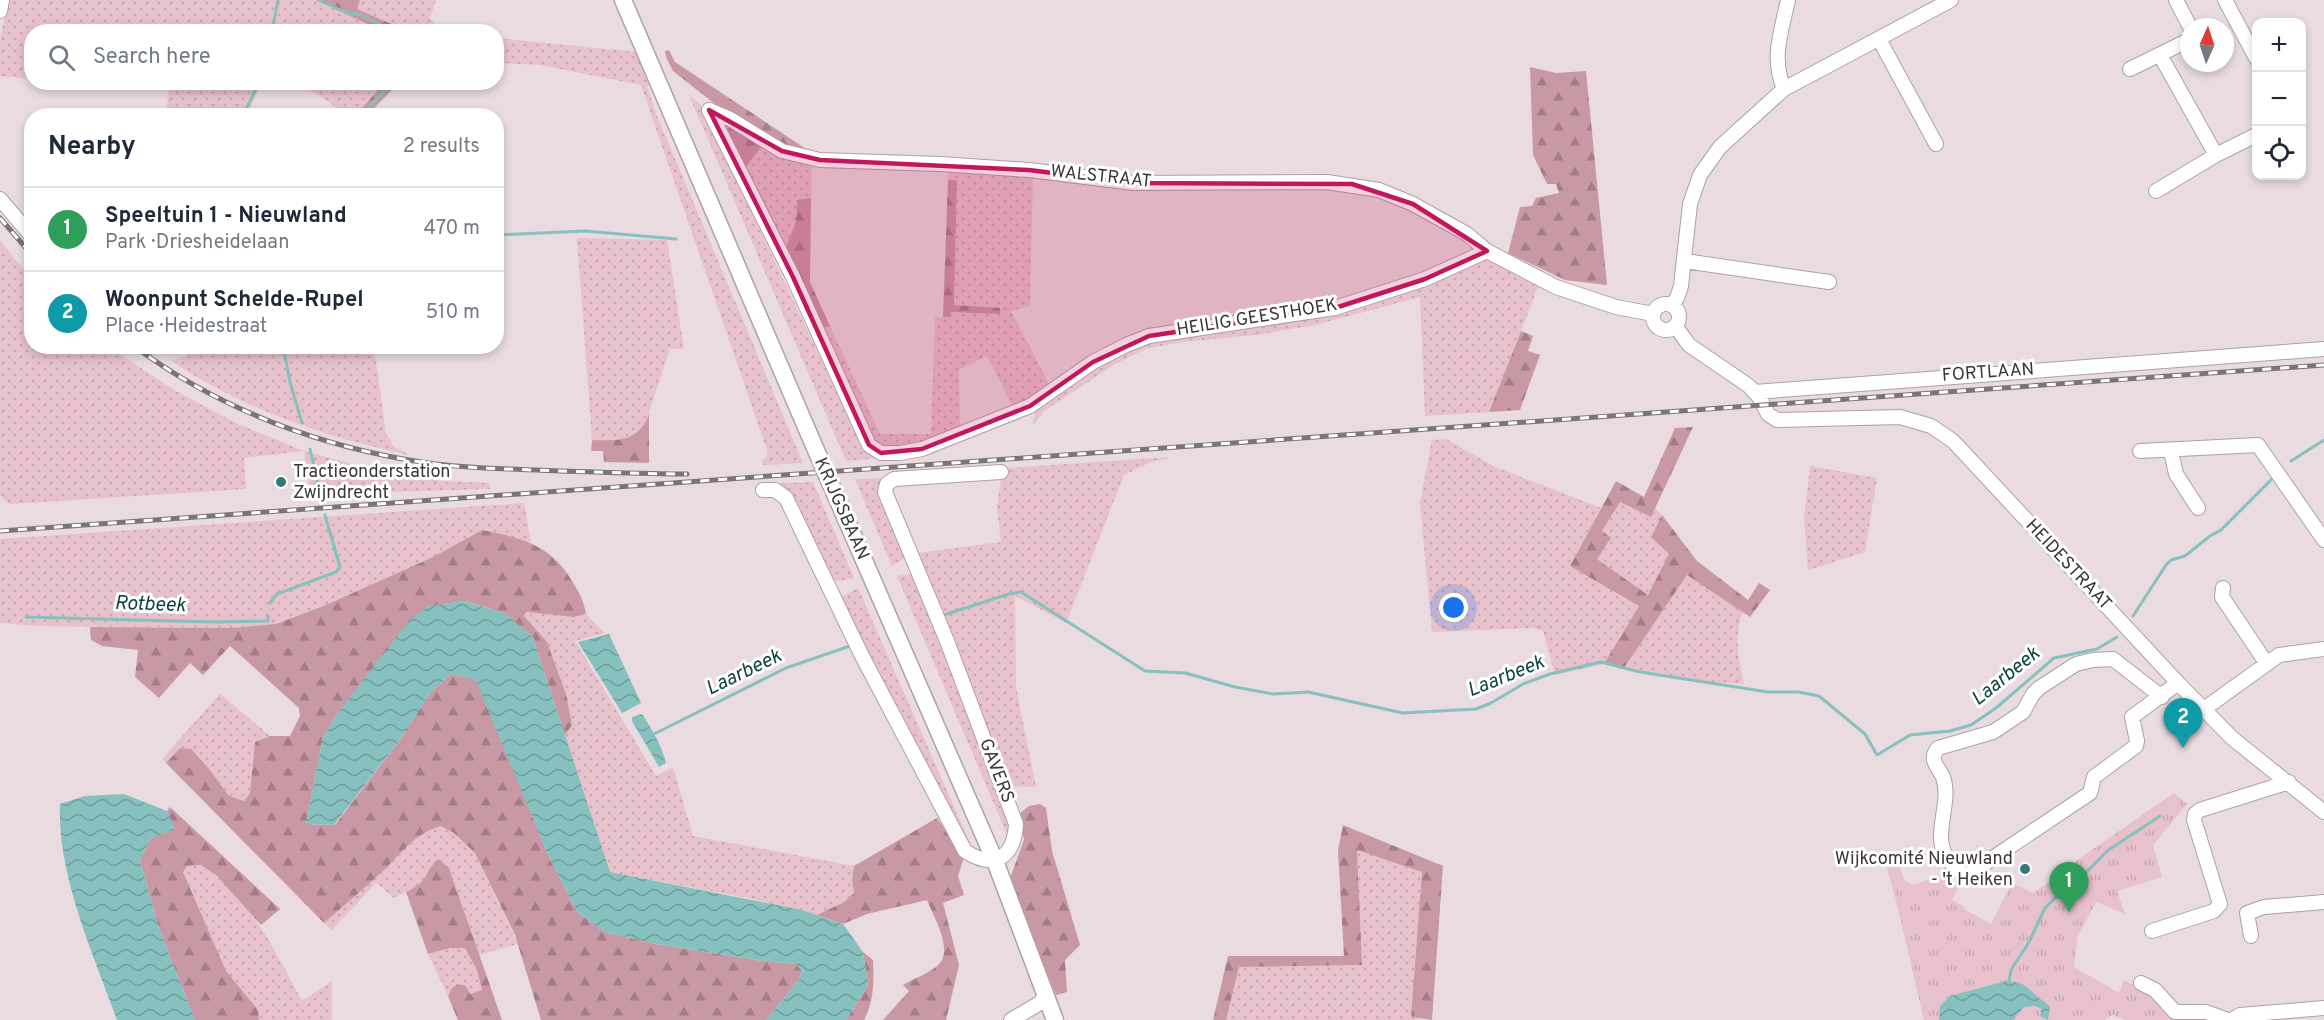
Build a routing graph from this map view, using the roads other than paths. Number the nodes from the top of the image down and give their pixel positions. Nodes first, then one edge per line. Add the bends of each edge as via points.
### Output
1 (2, 0) edge
2 (623, 0) edge
3 (1788, 0) edge
4 (1951, 0) edge
5 (2176, 0) edge
6 (2225, 0) edge
7 (1925, 6) edge
8 (0, 11) edge
9 (2185, 18) edge
10 (1879, 39) junction
11 (2180, 45) edge
12 (2252, 51) edge
13 (2160, 55) junction
14 (2130, 69) dead end
15 (1784, 89) junction
16 (2252, 137) edge
17 (1936, 144) dead end
18 (2216, 155) junction
19 (2156, 191) dead end
20 (0, 199) edge
21 (24, 227) edge
22 (1487, 251) junction
23 (1685, 261) junction
24 (1828, 282) dead end
25 (1671, 305) junction
26 (1653, 314) junction
27 (1676, 327) junction
28 (2324, 349) edge
29 (1755, 392) junction
30 (868, 445) joint
31 (2140, 451) dead end
32 (2171, 451) junction
33 (1001, 472) dead end
34 (763, 490) dead end
35 (2198, 508) dead end
36 (2324, 540) edge
37 (2223, 588) dead end
38 (2324, 649) edge
39 (2267, 664) junction
40 (2178, 683) junction
41 (2162, 697) junction
42 (2204, 709) junction
43 (2289, 782) junction
44 (2324, 812) edge
45 (995, 861) junction
46 (2324, 903) edge
47 (2152, 932) dead end
48 (2251, 936) dead end
49 (2141, 983) dead end
50 (1045, 996) junction
51 (2324, 1008) edge
52 (1011, 1020) edge
53 (1054, 1020) edge
54 (2230, 1020) edge

1 - 8 street
2 - 45 main road, KRIJGSBAAN, bridge
3 - 15 street via 1777,56 1777,72
4 - 7 street
5 - 9 street
6 - 12 street
7 - 10 street
10 - 15 street
10 - 17 street
11 - 13 street
13 - 14 street
13 - 18 street
15 - 23 street via 1720,147 1700,175 1690,204
16 - 18 street
18 - 19 street
20 - 21 street
22 - 26 street via 1582,297
22 - 30 street, HEILIG GEESTHOEK via 1425,279 1335,308 1149,336 1093,362 1030,406 933,444 900,453 881,453
22 - 30 street, WALSTRAAT via 1467,234 1413,204 1352,184 1133,183 1029,170 820,160 782,151 709,110 793,277
23 - 24 street
23 - 25 street via 1682,286
25 - 26 street via 1659,306
25 - 27 street via 1679,313
26 - 27 street via 1662,330
27 - 29 street via 1689,345
28 - 29 street, FORTLAAN
29 - 40 street, HEIDESTRAAT via 1777,420 1883,416 1918,421 1953,441
31 - 32 street
32 - 35 street via 2176,474
32 - 36 street via 2258,445
33 - 45 street, GAVERS via 894,479 885,492 1016,824 1011,846
34 - 45 street via 775,490 786,498 965,852
37 - 39 street via 2222,597
38 - 39 street via 2280,655
39 - 42 street
40 - 41 street
40 - 42 street, HEIDESTRAAT
41 - 41 street via 2132,717 2136,746 2094,777 2090,793 1966,876 1954,868 1941,839 1944,790 1933,760 1936,750 1993,732 2023,712 2039,688 2076,664 2092,660 2113,659
42 - 43 street, HEIDESTRAAT via 2232,738
43 - 44 street, HEIDESTRAAT
43 - 47 street via 2194,814 2220,904 2214,911
45 - 50 main road, KRIJGSBAAN
46 - 48 street via 2264,907 2247,913
49 - 54 street via 2155,990 2175,1012 2206,1012
50 - 52 street
50 - 53 main road, KRIJGSBAAN
51 - 54 street via 2240,1015

